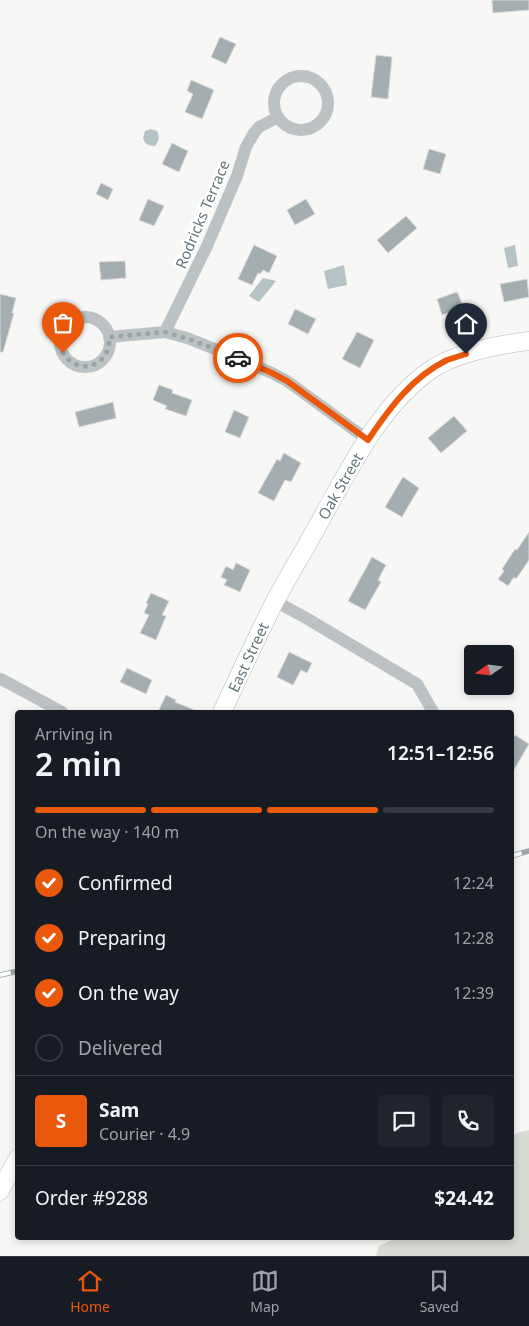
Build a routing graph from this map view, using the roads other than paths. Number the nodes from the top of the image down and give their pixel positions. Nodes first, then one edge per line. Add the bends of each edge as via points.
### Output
1 (278, 117) junction
2 (165, 332) junction
3 (109, 337) dead end
4 (529, 341) edge
5 (368, 440) junction
6 (275, 601) junction
7 (0, 676) edge
8 (59, 710) edge
9 (223, 710) edge
10 (432, 710) edge
11 (15, 1164) edge
12 (0, 1191) edge

1 - 1 street via 274,96 286,79 307,76 324,88 327,109 321,122 315,126 305,130 292,129
1 - 2 street, Rodricks Terrace via 259,127 246,147 214,230
2 - 3 street
2 - 5 street via 272,373
4 - 5 main road, Oak Street via 447,360 402,394
5 - 6 main road, Oak Street
6 - 9 main road, East Street
6 - 10 street via 417,684
7 - 8 street
11 - 12 main road

